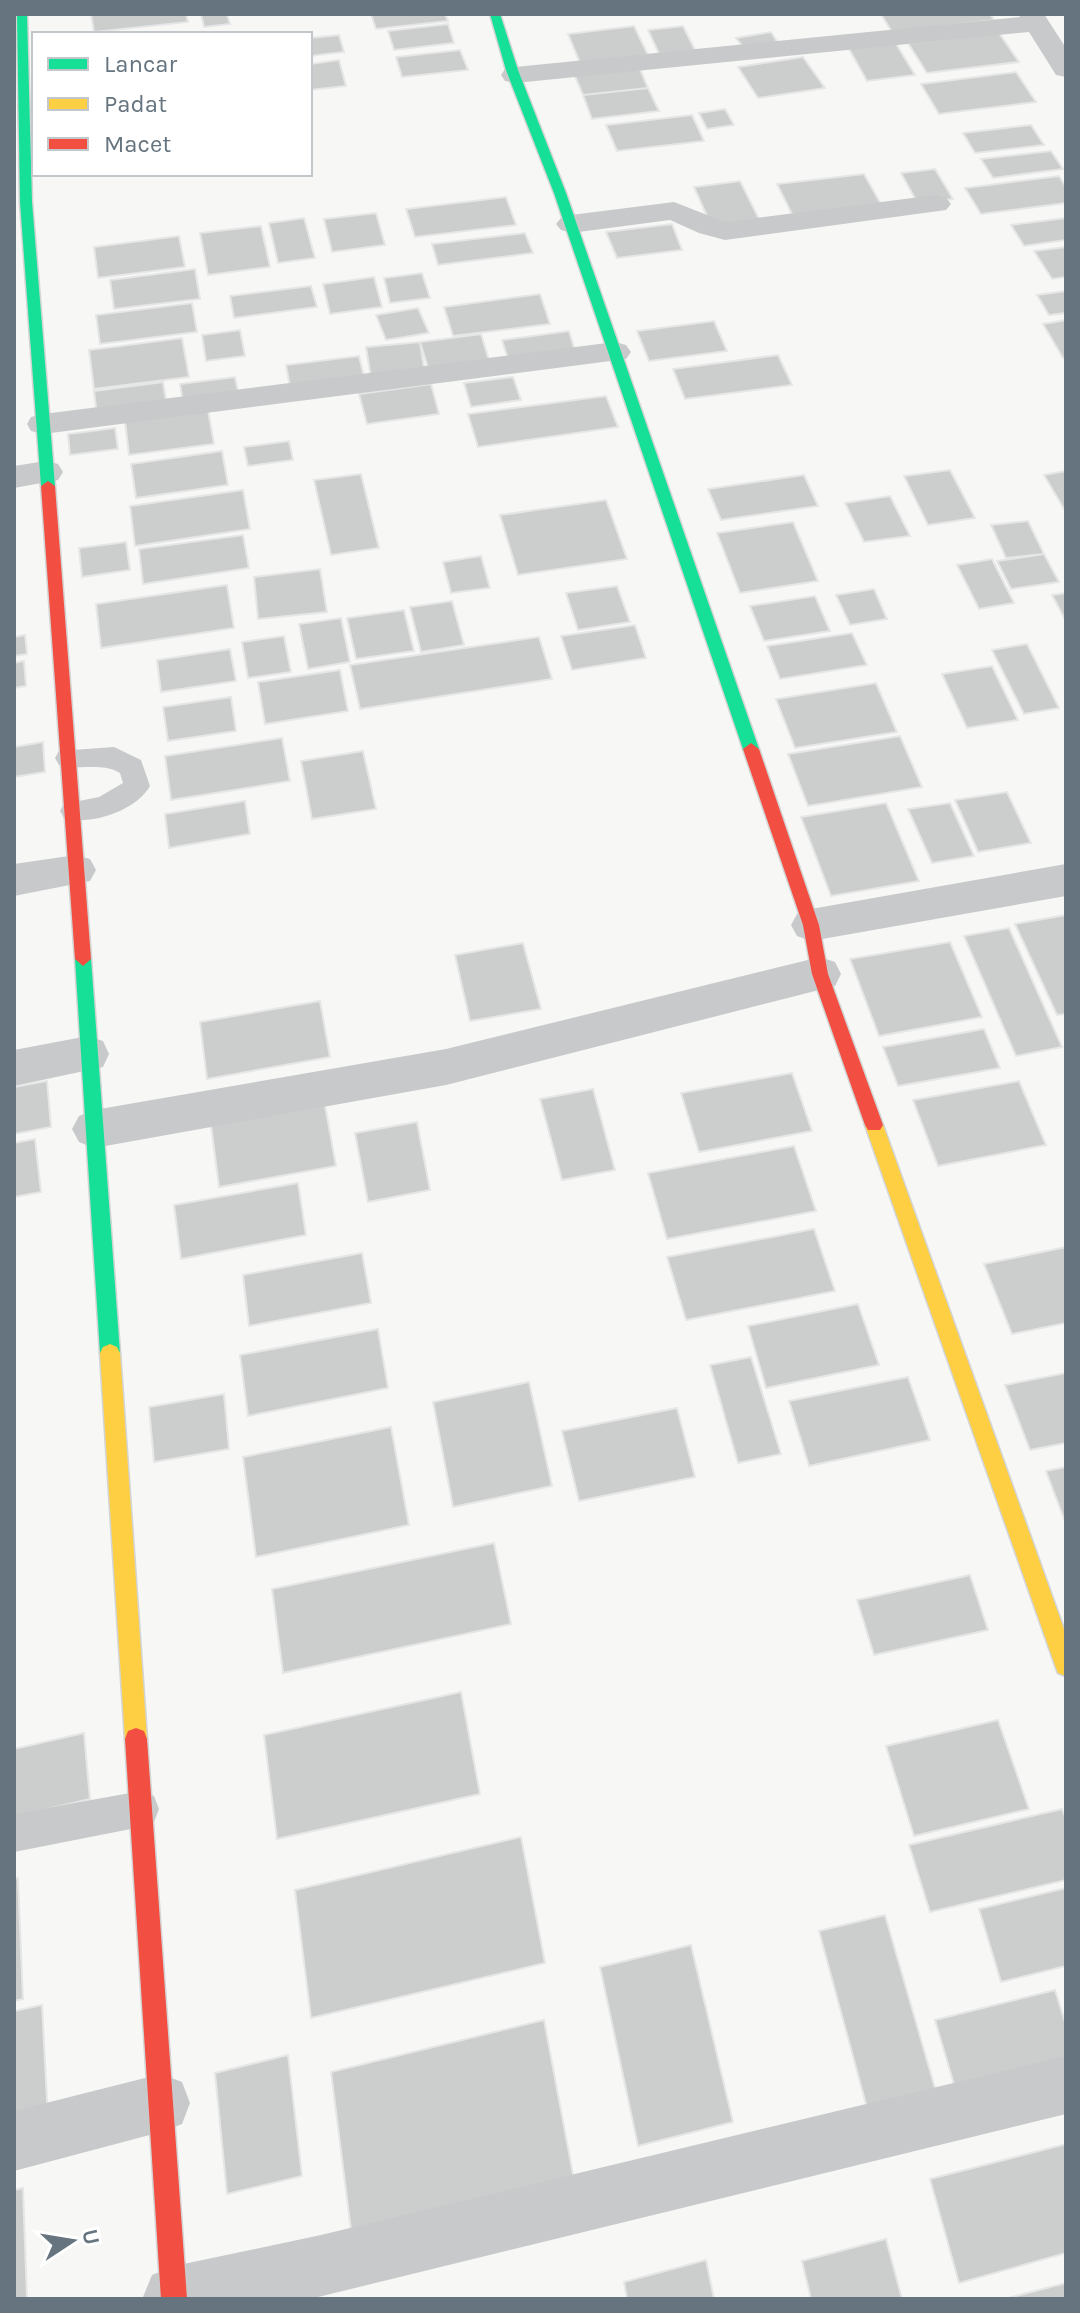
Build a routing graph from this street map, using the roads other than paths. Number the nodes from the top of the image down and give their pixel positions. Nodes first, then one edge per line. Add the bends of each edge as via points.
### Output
1 (495, 14) edge
2 (1034, 18) edge
3 (20, 27) edge
4 (1066, 69) edge
5 (515, 75) junction
6 (21, 174) edge
7 (936, 204) dead end
8 (571, 224) junction
9 (22, 254) edge
10 (615, 352) junction
11 (43, 424) junction
12 (30, 474) edge
13 (68, 758) junction
14 (73, 811) junction
15 (76, 870) junction
16 (14, 880) edge
17 (1066, 880) edge
18 (811, 925) junction
19 (820, 974) junction
20 (88, 1054) junction
21 (14, 1068) edge
22 (94, 1129) junction
23 (1066, 1665) edge
24 (141, 1809) junction
25 (14, 1833) edge
26 (1066, 2085) edge
27 (161, 2103) junction
28 (14, 2141) edge
29 (174, 2298) edge

1 - 5 street
2 - 4 street
2 - 5 street
3 - 6 street
5 - 8 street
6 - 9 street
7 - 8 street via 725,231 674,211
8 - 10 street
9 - 11 street
10 - 11 street
10 - 18 street
11 - 12 street
12 - 13 street
13 - 14 street
13 - 14 lane via 114,757 132,767 137,786 100,809
14 - 15 street
15 - 16 street
15 - 20 street
17 - 18 street
18 - 19 street
19 - 22 street via 446,1067
19 - 23 street
20 - 21 street
20 - 22 street
22 - 24 street
24 - 25 lane
24 - 27 street
26 - 29 street
27 - 28 street
27 - 29 street

